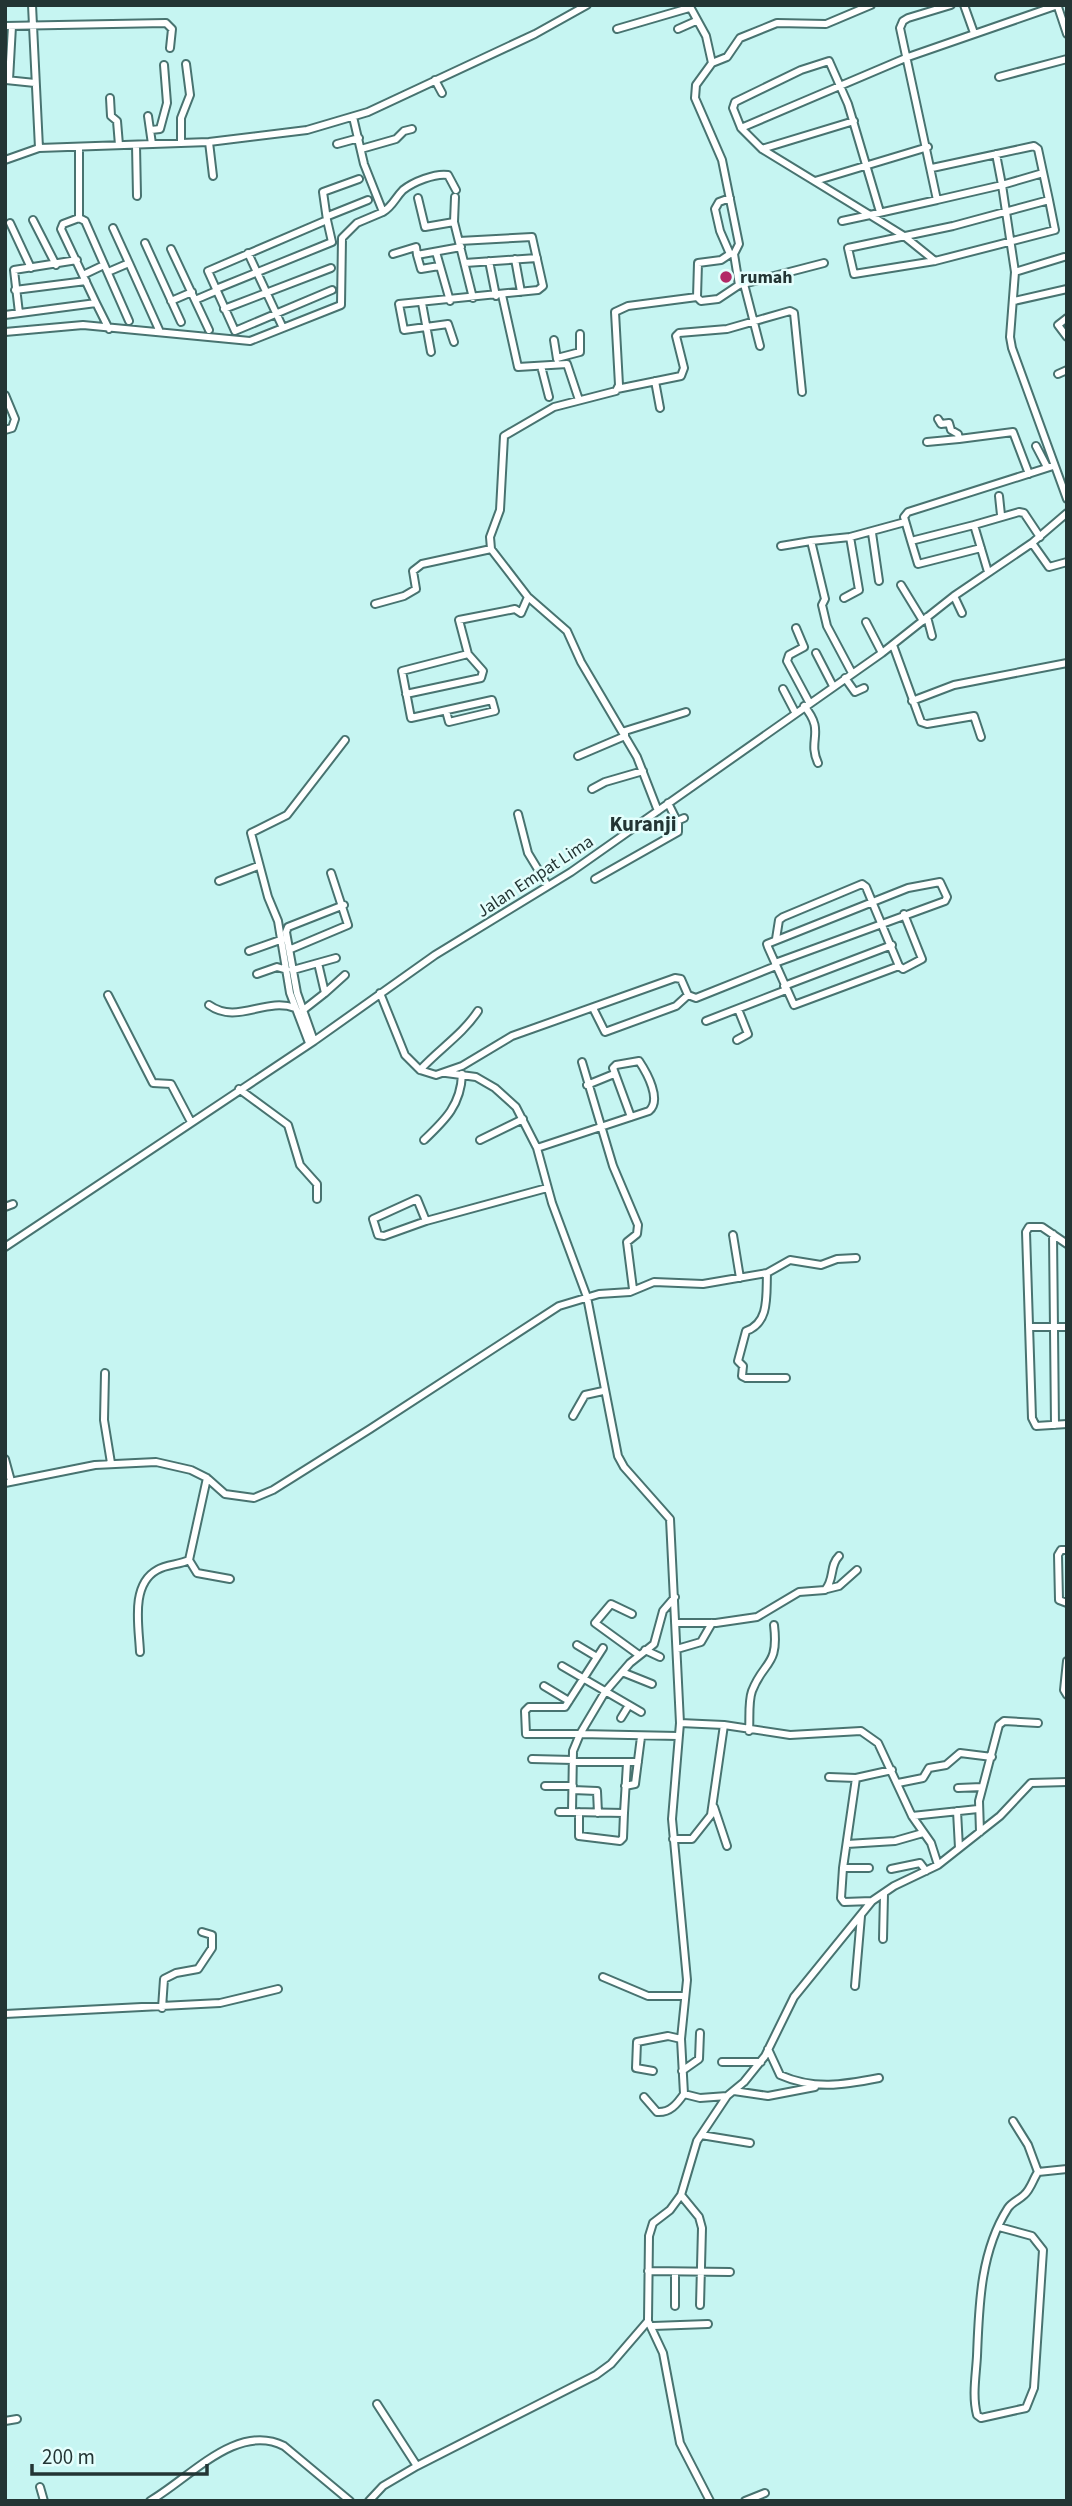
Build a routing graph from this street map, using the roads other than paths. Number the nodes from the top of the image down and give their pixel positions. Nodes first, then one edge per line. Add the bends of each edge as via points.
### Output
1 (32, 5) edge
2 (587, 5) edge
3 (871, 5) edge
4 (951, 5) edge
5 (964, 5) edge
6 (689, 6) edge
7 (1058, 6) edge
8 (696, 21) junction
9 (34, 25) junction
10 (9, 26) edge
11 (617, 29) dead end
12 (678, 29) dead end
13 (974, 33) junction
14 (1067, 34) edge
15 (170, 48) dead end
16 (908, 57) junction
17 (1067, 60) edge
18 (712, 63) junction
19 (186, 64) dead end
20 (164, 65) dead end
21 (999, 77) dead end
22 (7, 80) edge
23 (435, 80) junction
24 (35, 83) junction
25 (841, 85) junction
26 (442, 93) dead end
27 (110, 99) dead end
28 (148, 116) dead end
29 (353, 117) junction
30 (854, 121) junction
31 (741, 128) junction
32 (412, 129) dead end
33 (151, 130) junction
34 (359, 138) junction
35 (181, 142) junction
36 (209, 142) junction
37 (152, 144) junction
38 (337, 144) dead end
39 (120, 145) junction
40 (136, 145) junction
41 (79, 147) junction
42 (928, 147) junction
43 (39, 148) junction
44 (361, 149) junction
45 (762, 149) junction
46 (996, 154) junction
47 (5, 160) edge
48 (866, 165) junction
49 (932, 168) junction
50 (1043, 173) junction
51 (212, 176) dead end
52 (359, 179) dead end
53 (815, 181) junction
54 (1002, 185) junction
55 (137, 196) dead end
56 (418, 198) dead end
57 (730, 198) junction
58 (368, 200) dead end
59 (937, 200) junction
60 (1049, 200) junction
61 (383, 212) junction
62 (880, 212) junction
63 (1007, 212) junction
64 (870, 215) junction
65 (79, 218) junction
66 (328, 218) junction
67 (33, 220) dead end
68 (842, 221) dead end
69 (454, 222) junction
70 (10, 223) dead end
71 (113, 228) dead end
72 (904, 236) junction
73 (145, 243) dead end
74 (1011, 243) junction
75 (460, 244) junction
76 (171, 249) dead end
77 (436, 252) junction
78 (248, 253) junction
79 (393, 254) dead end
80 (732, 254) junction
81 (418, 255) junction
82 (1064, 257) dead end
83 (537, 258) junction
84 (515, 259) junction
85 (76, 260) junction
86 (489, 261) junction
87 (935, 261) junction
88 (824, 262) dead end
89 (129, 263) junction
90 (465, 263) junction
91 (56, 265) junction
92 (439, 266) junction
93 (31, 268) junction
94 (331, 268) dead end
95 (106, 269) junction
96 (257, 272) junction
97 (1014, 272) junction
98 (85, 278) junction
99 (742, 285) junction
100 (1067, 289) edge
101 (15, 290) junction
102 (216, 290) junction
103 (332, 290) dead end
104 (192, 292) junction
105 (266, 292) junction
106 (522, 292) junction
107 (499, 296) junction
108 (697, 297) junction
109 (473, 299) junction
110 (195, 300) junction
111 (171, 301) junction
112 (450, 301) junction
113 (1014, 301) junction
114 (96, 303) junction
115 (422, 303) junction
116 (224, 309) junction
117 (19, 313) junction
118 (5, 315) edge
119 (276, 315) junction
120 (1067, 318) edge
121 (755, 320) junction
122 (129, 321) dead end
123 (181, 322) dead end
124 (425, 327) junction
125 (108, 328) junction
126 (283, 328) junction
127 (209, 330) dead end
128 (5, 332) edge
129 (160, 332) junction
130 (580, 334) dead end
131 (1067, 337) edge
132 (554, 340) dead end
133 (454, 342) dead end
134 (760, 346) dead end
135 (431, 352) dead end
136 (558, 360) junction
137 (541, 366) junction
138 (1067, 370) edge
139 (1058, 374) dead end
140 (655, 381) junction
141 (617, 389) junction
142 (802, 392) dead end
143 (549, 397) dead end
144 (6, 400) edge
145 (579, 400) junction
146 (660, 408) dead end
147 (938, 419) dead end
148 (5, 430) edge
149 (959, 439) junction
150 (927, 442) dead end
151 (1036, 446) dead end
152 (1050, 467) junction
153 (1029, 474) junction
154 (999, 496) dead end
155 (1067, 499) edge
156 (1067, 513) edge
157 (1001, 515) junction
158 (905, 522) junction
159 (974, 525) junction
160 (872, 533) junction
161 (849, 537) junction
162 (1040, 537) junction
163 (811, 541) junction
164 (911, 541) junction
165 (1032, 543) junction
166 (781, 546) dead end
167 (981, 548) junction
168 (491, 549) junction
169 (1067, 562) edge
170 (988, 572) junction
171 (879, 581) dead end
172 (901, 585) dead end
173 (954, 596) junction
174 (528, 597) junction
175 (844, 598) dead end
176 (375, 604) dead end
177 (962, 613) dead end
178 (925, 619) junction
179 (866, 622) dead end
180 (796, 628) dead end
181 (932, 636) dead end
182 (893, 645) junction
183 (816, 653) dead end
184 (882, 653) junction
185 (468, 654) junction
186 (1067, 663) edge
187 (852, 673) junction
188 (845, 678) junction
189 (833, 686) junction
190 (864, 688) dead end
191 (783, 689) dead end
192 (406, 694) junction
193 (912, 701) junction
194 (807, 704) junction
195 (446, 710) junction
196 (686, 712) dead end
197 (795, 712) junction
198 (625, 736) junction
199 (981, 737) dead end
200 (345, 740) dead end
201 (578, 756) dead end
202 (818, 762) dead end
203 (643, 772) junction
204 (592, 789) dead end
205 (668, 803) junction
206 (658, 811) junction
207 (518, 814) dead end
208 (258, 866) junction
209 (331, 873) dead end
210 (595, 879) dead end
211 (219, 881) dead end
212 (548, 886) junction
213 (873, 902) junction
214 (344, 905) junction
215 (904, 914) junction
216 (881, 922) junction
217 (282, 939) junction
218 (776, 939) junction
219 (892, 945) junction
220 (291, 949) junction
221 (249, 951) dead end
222 (336, 958) dead end
223 (318, 963) junction
224 (775, 965) junction
225 (900, 966) junction
226 (290, 970) junction
227 (257, 974) dead end
228 (345, 975) dead end
229 (785, 988) junction
230 (325, 993) junction
231 (380, 993) junction
232 (108, 995) dead end
233 (688, 995) junction
234 (209, 1005) dead end
235 (593, 1008) junction
236 (299, 1009) junction
237 (738, 1009) junction
238 (478, 1011) dead end
239 (706, 1021) dead end
240 (737, 1040) dead end
241 (312, 1042) junction
242 (582, 1062) dead end
243 (419, 1070) junction
244 (446, 1073) junction
245 (462, 1074) junction
246 (614, 1074) junction
247 (587, 1085) junction
248 (239, 1089) junction
249 (631, 1117) junction
250 (523, 1119) junction
251 (191, 1122) junction
252 (602, 1128) junction
253 (424, 1140) dead end
254 (480, 1140) dead end
255 (537, 1148) junction
256 (547, 1188) junction
257 (317, 1199) dead end
258 (13, 1205) dead end
259 (5, 1207) edge
260 (426, 1221) junction
261 (1053, 1234) junction
262 (733, 1236) dead end
263 (1067, 1244) edge
264 (5, 1247) edge
265 (856, 1258) dead end
266 (767, 1273) junction
267 (740, 1278) junction
268 (633, 1289) junction
269 (587, 1297) junction
270 (1029, 1327) junction
271 (1053, 1327) junction
272 (1067, 1327) edge
273 (105, 1373) dead end
274 (786, 1378) dead end
275 (603, 1391) junction
276 (573, 1416) dead end
277 (1067, 1424) edge
278 (1055, 1425) junction
279 (5, 1459) edge
280 (111, 1463) junction
281 (207, 1478) junction
282 (8, 1482) edge
283 (1067, 1550) edge
284 (839, 1556) dead end
285 (189, 1560) junction
286 (857, 1570) dead end
287 (230, 1579) dead end
288 (825, 1590) junction
289 (675, 1597) junction
290 (1067, 1603) edge
291 (632, 1614) dead end
292 (676, 1623) junction
293 (712, 1623) junction
294 (774, 1625) dead end
295 (577, 1645) dead end
296 (603, 1648) dead end
297 (677, 1649) junction
298 (141, 1652) dead end
299 (642, 1653) junction
300 (597, 1657) junction
301 (660, 1657) dead end
302 (1067, 1661) edge
303 (562, 1666) dead end
304 (1066, 1671) edge
305 (622, 1672) junction
306 (583, 1679) junction
307 (652, 1684) dead end
308 (544, 1685) dead end
309 (605, 1692) junction
310 (1067, 1695) edge
311 (569, 1701) junction
312 (629, 1705) junction
313 (641, 1712) dead end
314 (621, 1718) dead end
315 (680, 1723) junction
316 (1038, 1723) dead end
317 (724, 1725) junction
318 (749, 1731) junction
319 (579, 1734) junction
320 (678, 1736) junction
321 (641, 1737) junction
322 (992, 1756) junction
323 (532, 1759) dead end
324 (573, 1761) junction
325 (638, 1762) junction
326 (627, 1763) junction
327 (892, 1770) junction
328 (829, 1777) dead end
329 (856, 1778) junction
330 (1067, 1782) edge
331 (898, 1783) junction
332 (545, 1786) dead end
333 (625, 1786) junction
334 (982, 1787) junction
335 (573, 1788) junction
336 (958, 1788) dead end
337 (713, 1806) junction
338 (978, 1809) junction
339 (957, 1811) junction
340 (559, 1812) dead end
341 (575, 1812) junction
342 (598, 1813) junction
343 (624, 1813) junction
344 (912, 1816) junction
345 (980, 1832) junction
346 (923, 1833) junction
347 (673, 1839) junction
348 (847, 1844) junction
349 (727, 1846) dead end
350 (959, 1848) junction
351 (938, 1865) junction
352 (869, 1867) dead end
353 (842, 1868) junction
354 (891, 1869) dead end
355 (926, 1871) junction
356 (884, 1894) junction
357 (872, 1901) junction
358 (861, 1914) junction
359 (202, 1932) dead end
360 (883, 1939) dead end
361 (603, 1977) dead end
362 (855, 1986) dead end
363 (278, 1989) dead end
364 (684, 1996) junction
365 (162, 2008) junction
366 (5, 2014) edge
367 (700, 2033) dead end
368 (681, 2039) junction
369 (768, 2049) junction
370 (722, 2062) dead end
371 (761, 2062) junction
372 (653, 2071) dead end
373 (682, 2071) junction
374 (879, 2078) dead end
375 (820, 2086) junction
376 (734, 2091) junction
377 (684, 2094) junction
378 (727, 2096) junction
379 (644, 2097) dead end
380 (1013, 2121) dead end
381 (701, 2135) junction
382 (750, 2143) dead end
383 (1067, 2169) edge
384 (1038, 2172) junction
385 (681, 2195) junction
386 (999, 2227) junction
387 (700, 2270) junction
388 (648, 2271) junction
389 (676, 2272) junction
390 (730, 2272) dead end
391 (701, 2305) dead end
392 (675, 2306) dead end
393 (650, 2323) junction
394 (708, 2324) dead end
395 (377, 2404) dead end
396 (18, 2419) dead end
397 (5, 2421) edge
398 (417, 2466) junction
399 (40, 2487) dead end
400 (765, 2493) dead end
401 (44, 2501) edge
402 (150, 2501) edge
403 (350, 2501) edge
404 (369, 2501) edge
405 (710, 2501) edge
406 (745, 2501) edge

1 - 9 street
2 - 23 street
3 - 18 street via 820,25 777,23 740,38 727,57
4 - 16 street via 902,21
5 - 13 street
6 - 8 street
6 - 11 street
7 - 13 street
7 - 14 street
8 - 12 street
8 - 18 street via 706,36
9 - 10 street
9 - 15 street via 166,23 172,29
9 - 24 street
10 - 22 street
13 - 16 street
16 - 25 street
16 - 42 street
17 - 21 street
18 - 57 street via 696,85 695,97 715,139
19 - 35 street via 190,95 181,118
20 - 33 street via 167,103 160,130
22 - 24 street
23 - 26 street
23 - 29 street
24 - 43 street
25 - 30 street
25 - 31 street
25 - 31 street via 830,61 801,70 735,102
27 - 39 street
28 - 33 street
29 - 34 street
29 - 36 street via 298,132
30 - 45 street
30 - 48 street
31 - 45 street
32 - 44 street
33 - 37 street
34 - 38 street
34 - 44 street
35 - 36 street
35 - 37 street
36 - 51 street
37 - 40 street
39 - 40 street
39 - 41 street
40 - 55 street
41 - 43 street
41 - 65 street
42 - 48 street
42 - 49 street
43 - 47 street
44 - 61 street
45 - 53 street
46 - 49 street
46 - 50 street via 1034,146
46 - 54 street
48 - 53 street
48 - 62 street
49 - 59 street
50 - 54 street
50 - 60 street
52 - 66 street via 323,192
53 - 64 street
54 - 59 street
54 - 63 street
56 - 69 street via 425,227
57 - 80 street via 740,244
57 - 80 street via 715,209
58 - 66 street
59 - 62 street
60 - 63 street
60 - 74 street via 1057,229
61 - 69 street via 404,189 448,175 455,193
61 - 126 street via 357,223 342,238 341,305
62 - 64 street
63 - 72 street
63 - 74 street
64 - 68 street
64 - 72 street
65 - 85 street via 61,227
65 - 95 street via 85,221
66 - 78 street
66 - 96 street via 332,242
67 - 91 street
69 - 75 street
70 - 93 street
71 - 89 street
72 - 87 street
72 - 87 street via 848,248 855,275
73 - 111 street
74 - 87 street
74 - 97 street
75 - 77 street
75 - 83 street via 530,236
75 - 90 street
76 - 104 street
77 - 81 street
77 - 92 street
78 - 96 street
78 - 102 street via 208,269
79 - 81 street via 416,247
80 - 99 street
80 - 108 street via 698,263
81 - 92 street via 421,269
82 - 97 street
83 - 84 street
83 - 106 street via 543,286
84 - 86 street
84 - 106 street
85 - 91 street
85 - 98 street
86 - 90 street
86 - 107 street
88 - 99 street
89 - 95 street
89 - 129 street
90 - 109 street
91 - 93 street
92 - 112 street
93 - 101 street via 13,271
94 - 105 street
95 - 98 street
95 - 122 street
96 - 102 street
96 - 105 street
97 - 113 street
98 - 101 street
98 - 114 street
99 - 108 street via 718,299
99 - 121 street
100 - 113 street
101 - 117 street
102 - 110 street
102 - 116 street
103 - 119 street
104 - 110 street
104 - 111 street
105 - 116 street
105 - 119 street
106 - 107 street
107 - 109 street
107 - 137 street via 518,367
108 - 141 street via 628,306 615,312
109 - 112 street
110 - 127 street
111 - 123 street
112 - 115 street
113 - 152 street via 1012,348
114 - 117 street
114 - 125 street
115 - 124 street
115 - 124 street via 399,304 404,330
116 - 119 street via 235,331
117 - 118 street
119 - 126 street
120 - 131 street via 1058,325
121 - 134 street
121 - 140 street via 727,329 679,333 682,374
121 - 142 street via 794,313
124 - 133 street via 448,324
124 - 135 street
125 - 128 street via 82,325
125 - 129 street
126 - 129 street via 250,341
130 - 136 street via 580,352
132 - 136 street
136 - 137 street
136 - 145 street via 569,366
137 - 143 street
138 - 139 street
140 - 141 street
140 - 146 street
141 - 145 street
144 - 148 street via 15,424
145 - 168 street via 545,410 504,436 500,510 490,537
147 - 149 street via 941,424 949,423
149 - 150 street
149 - 153 street via 1013,432
151 - 152 street
152 - 153 street
152 - 155 street
153 - 158 street via 908,512
154 - 157 street
156 - 162 street, Jalan Empat Lima
157 - 159 street
157 - 162 street via 1024,513
158 - 160 street
158 - 164 street
159 - 164 street
159 - 167 street
160 - 161 street
160 - 171 street
161 - 163 street
161 - 175 street via 859,590
162 - 165 street, Jalan Empat Lima
163 - 166 street
163 - 187 street via 826,623
164 - 167 street via 918,564
165 - 169 street via 1049,567
165 - 170 street, Jalan Empat Lima
167 - 170 street
168 - 174 street
168 - 176 street via 422,564 414,571 416,589
170 - 173 street, Jalan Empat Lima
172 - 178 street
173 - 177 street
173 - 178 street, Jalan Empat Lima
174 - 185 street via 521,612 515,609 459,620
174 - 198 street via 567,631
178 - 181 street
178 - 182 street, Jalan Empat Lima
179 - 184 street
180 - 194 street via 804,647 786,660
182 - 184 street, Jalan Empat Lima
182 - 193 street
183 - 189 street
184 - 187 street, Jalan Empat Lima
185 - 192 street via 402,671
185 - 192 street via 483,671 481,678
186 - 193 street via 954,685
187 - 188 street, Jalan Empat Lima
188 - 189 street, Jalan Empat Lima
188 - 190 street via 855,692
189 - 194 street, Jalan Empat Lima
191 - 197 street
192 - 195 street via 411,719
193 - 199 street via 921,722 927,724 974,716
194 - 197 street, Jalan Empat Lima
194 - 202 street via 816,723
195 - 195 street via 492,700 495,711 449,722
196 - 198 street via 625,731
197 - 205 street, Jalan Empat Lima
198 - 201 street
198 - 203 street
200 - 208 street via 287,815 251,833
203 - 204 street
203 - 206 street
205 - 206 street, Jalan Empat Lima
205 - 210 street via 681,820 678,832
206 - 212 street, Jalan Empat Lima
207 - 212 street via 528,853
208 - 211 street
208 - 217 street
209 - 214 street
212 - 231 street, Jalan Empat Lima
213 - 215 street via 940,882 945,901
213 - 216 street
213 - 218 street
213 - 218 street via 865,885 858,884 783,916
214 - 220 street via 288,927
214 - 220 street via 349,922 345,928
215 - 216 street
215 - 225 street via 922,959 904,969
216 - 219 street
216 - 224 street
217 - 221 street
217 - 226 street
218 - 224 street via 767,944
219 - 225 street
219 - 229 street
220 - 226 street
222 - 223 street
223 - 226 street
223 - 230 street
224 - 229 street
224 - 233 street via 700,997
225 - 229 street via 796,1004
226 - 227 street via 277,967
226 - 236 street
228 - 230 street
229 - 237 street
230 - 236 street
231 - 241 street, Jalan Empat Lima
231 - 243 street via 401,1047
232 - 251 street via 153,1083 171,1084
233 - 235 street via 681,979 675,978
233 - 235 street via 676,1006 604,1032
234 - 236 street via 225,1014 274,1005
235 - 244 street via 500,1041
236 - 241 street
237 - 239 street
237 - 240 street via 748,1034
238 - 243 street via 466,1030
241 - 248 street, Jalan Empat Lima
242 - 247 street
243 - 244 street
244 - 245 street
245 - 250 street via 495,1088
245 - 253 street via 452,1112
246 - 247 street
246 - 249 street
246 - 249 street via 616,1065 639,1062 651,1086 655,1105
247 - 252 street
248 - 251 street, Jalan Empat Lima
248 - 257 street via 288,1125 300,1165 317,1184
249 - 252 street
250 - 254 street
250 - 255 street
251 - 264 street, Jalan Empat Lima
252 - 255 street
252 - 268 street via 638,1225 637,1234 627,1242
255 - 256 street
256 - 260 street
256 - 269 street
258 - 259 street
260 - 260 street via 417,1199 373,1219 380,1237
261 - 263 street
261 - 270 street via 1033,1226 1026,1232
261 - 271 street
262 - 267 street
265 - 266 street via 821,1265 790,1260
266 - 267 street
266 - 274 street via 765,1312 759,1325 746,1331 738,1361 746,1378
267 - 268 street via 654,1282
268 - 269 street
269 - 275 street
269 - 281 street via 548,1312 258,1497 225,1494
270 - 271 street
270 - 278 street via 1032,1418 1036,1426
271 - 272 street
271 - 278 street
273 - 280 street via 104,1420
275 - 276 street via 585,1395
275 - 289 street via 620,1460 670,1519
277 - 278 street
279 - 282 street
280 - 281 street via 167,1463
280 - 282 street
281 - 285 street
283 - 290 street via 1058,1555 1059,1600
284 - 288 street
285 - 287 street via 197,1573
285 - 298 street via 159,1568 142,1586 138,1614
286 - 288 street via 839,1586
288 - 293 street via 799,1592 757,1617
289 - 292 street
289 - 299 street via 663,1611 653,1644
291 - 299 street via 611,1604 595,1624
292 - 293 street
292 - 297 street
293 - 297 street via 701,1642
294 - 318 street via 776,1646 768,1669 750,1696
295 - 300 street
296 - 300 street
297 - 315 street
299 - 301 street
299 - 305 street
300 - 306 street
302 - 304 street
303 - 306 street
304 - 310 street
305 - 307 street
305 - 309 street
306 - 309 street
306 - 311 street
308 - 311 street
309 - 312 street
309 - 319 street
311 - 319 street via 561,1709 529,1707 526,1732
312 - 313 street
312 - 314 street
315 - 317 street
315 - 320 street
316 - 322 street via 1002,1722
317 - 318 street
317 - 337 street
318 - 327 street via 790,1735 866,1732 875,1738
319 - 321 street
319 - 324 street
320 - 321 street
320 - 347 street
321 - 325 street
322 - 331 street via 960,1753 946,1765 929,1768 923,1778
322 - 334 street
323 - 324 street
324 - 326 street
324 - 335 street
325 - 326 street
325 - 333 street via 635,1784
326 - 333 street
327 - 329 street
327 - 331 street
328 - 329 street
329 - 348 street
330 - 345 street via 1031,1783
331 - 344 street
332 - 335 street
333 - 343 street
334 - 336 street
334 - 338 street
335 - 341 street
335 - 342 street via 597,1791
337 - 347 street via 708,1821 692,1839
337 - 349 street
338 - 339 street
338 - 345 street
339 - 344 street
339 - 350 street
340 - 341 street
341 - 342 street
341 - 343 street via 579,1836 620,1841
342 - 343 street
344 - 346 street
345 - 350 street
346 - 348 street via 895,1842
346 - 351 street
347 - 364 street via 687,1980
348 - 353 street
350 - 351 street
351 - 355 street
352 - 353 street
353 - 357 street via 842,1901
354 - 355 street via 920,1863
355 - 356 street
356 - 357 street
356 - 360 street
357 - 358 street
358 - 362 street
358 - 369 street via 794,1997
359 - 365 street via 212,1935 210,1953 198,1969 164,1979
361 - 364 street via 648,1996
363 - 365 street via 220,2003
364 - 368 street
365 - 366 street
367 - 373 street via 699,2059
368 - 372 street via 668,2036 638,2042 636,2068
368 - 373 street
369 - 371 street
369 - 375 street via 779,2075
370 - 371 street
371 - 376 street
373 - 377 street
374 - 375 street
375 - 376 street via 768,2096
376 - 378 street
377 - 378 street
377 - 379 street via 663,2112 657,2112
378 - 381 street
380 - 384 street
381 - 382 street
381 - 385 street
383 - 384 street
384 - 386 street via 1030,2189 1010,2205
385 - 387 street via 702,2228
385 - 388 street via 653,2223
386 - 386 street via 1032,2236 1043,2249 1034,2388 1026,2408 982,2418 975,2405 979,2297
387 - 389 street
387 - 390 street
387 - 391 street
388 - 389 street
388 - 393 street
389 - 392 street
393 - 394 street
393 - 398 street via 596,2375
393 - 405 street via 663,2353 680,2443
395 - 398 street
396 - 397 street
398 - 404 street via 383,2486
399 - 401 street
400 - 406 street
402 - 403 street via 222,2451 266,2439 285,2446

